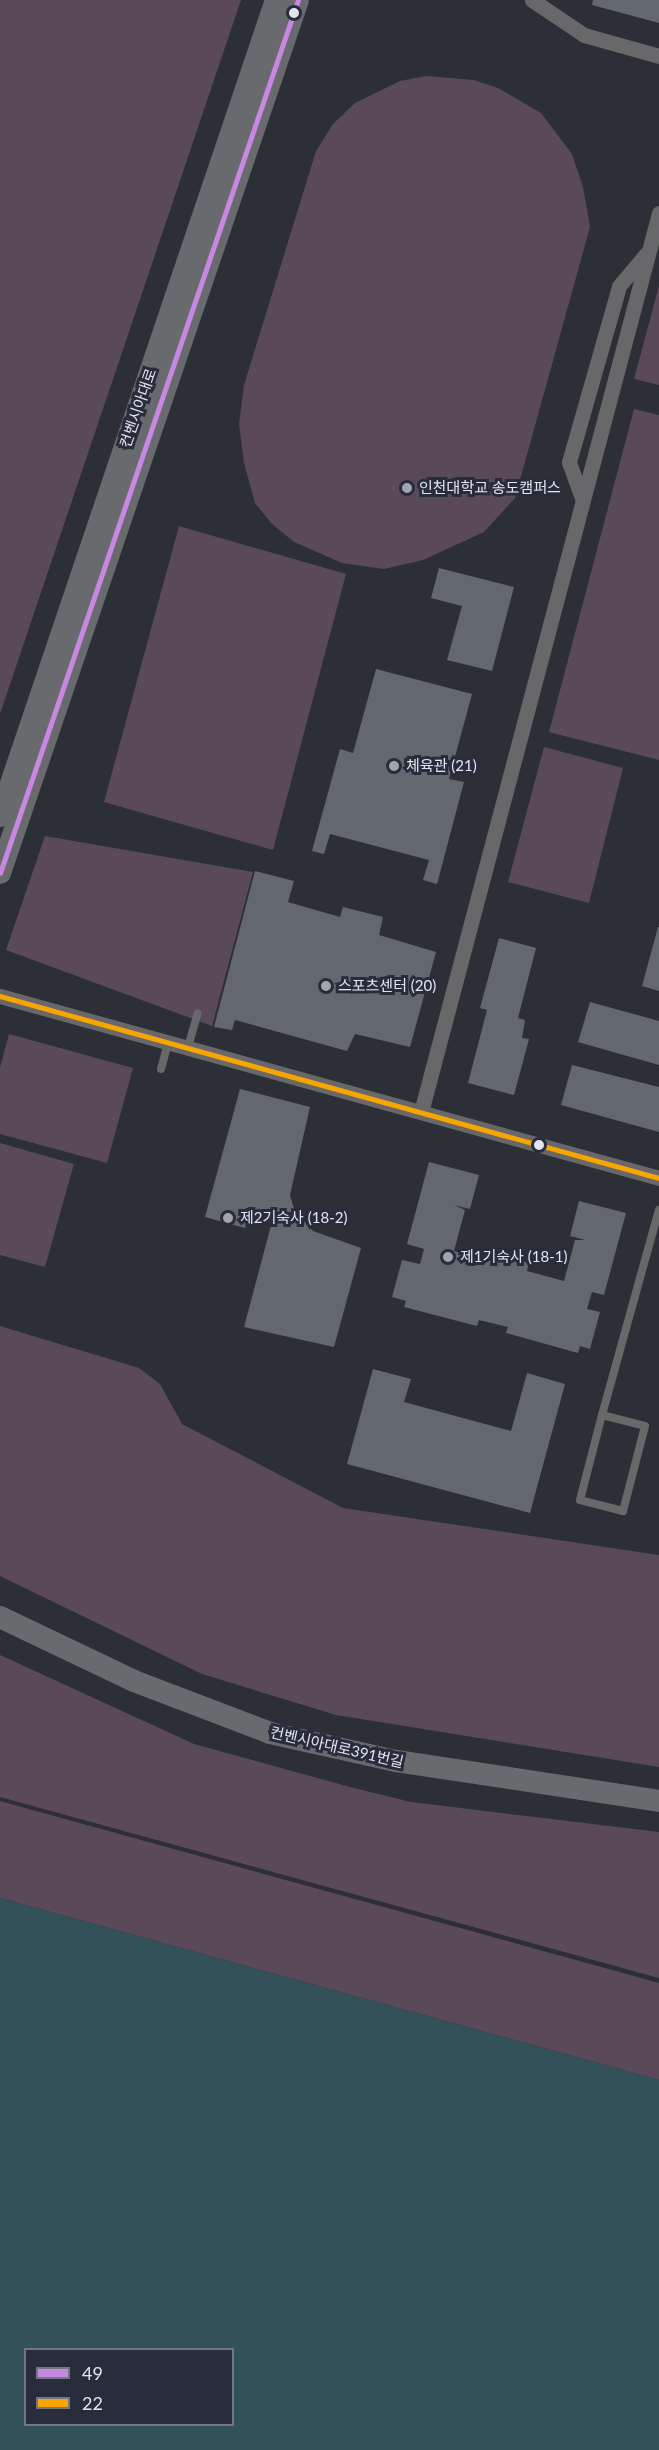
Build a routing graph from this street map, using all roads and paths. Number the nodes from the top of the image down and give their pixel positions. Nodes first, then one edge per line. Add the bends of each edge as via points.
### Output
1 (276, 0) edge
2 (298, 0) edge
3 (532, 0) edge
4 (659, 56) edge
5 (659, 213) edge
6 (648, 252) junction
7 (582, 498) junction
8 (0, 816) edge
9 (0, 873) edge
10 (0, 996) edge
11 (198, 1013) dead end
12 (168, 1042) junction
13 (188, 1047) junction
14 (161, 1069) dead end
15 (421, 1112) junction
16 (659, 1178) edge
17 (659, 1210) edge
18 (602, 1415) junction
19 (0, 1617) edge
20 (659, 1801) edge

1 - 8 main road, 컨벤시아대로
2 - 9 main road, 컨벤시아대로
3 - 4 street via 584,35
5 - 6 street
6 - 7 street
6 - 7 street via 618,286 569,462
7 - 15 street
10 - 12 street
11 - 13 lane
12 - 13 street
12 - 14 lane
13 - 15 street
15 - 16 street
17 - 18 lane
18 - 18 lane via 580,1500 623,1511 645,1426
19 - 20 main road, 컨벤시아대로391번길 via 134,1681 270,1733 396,1761

